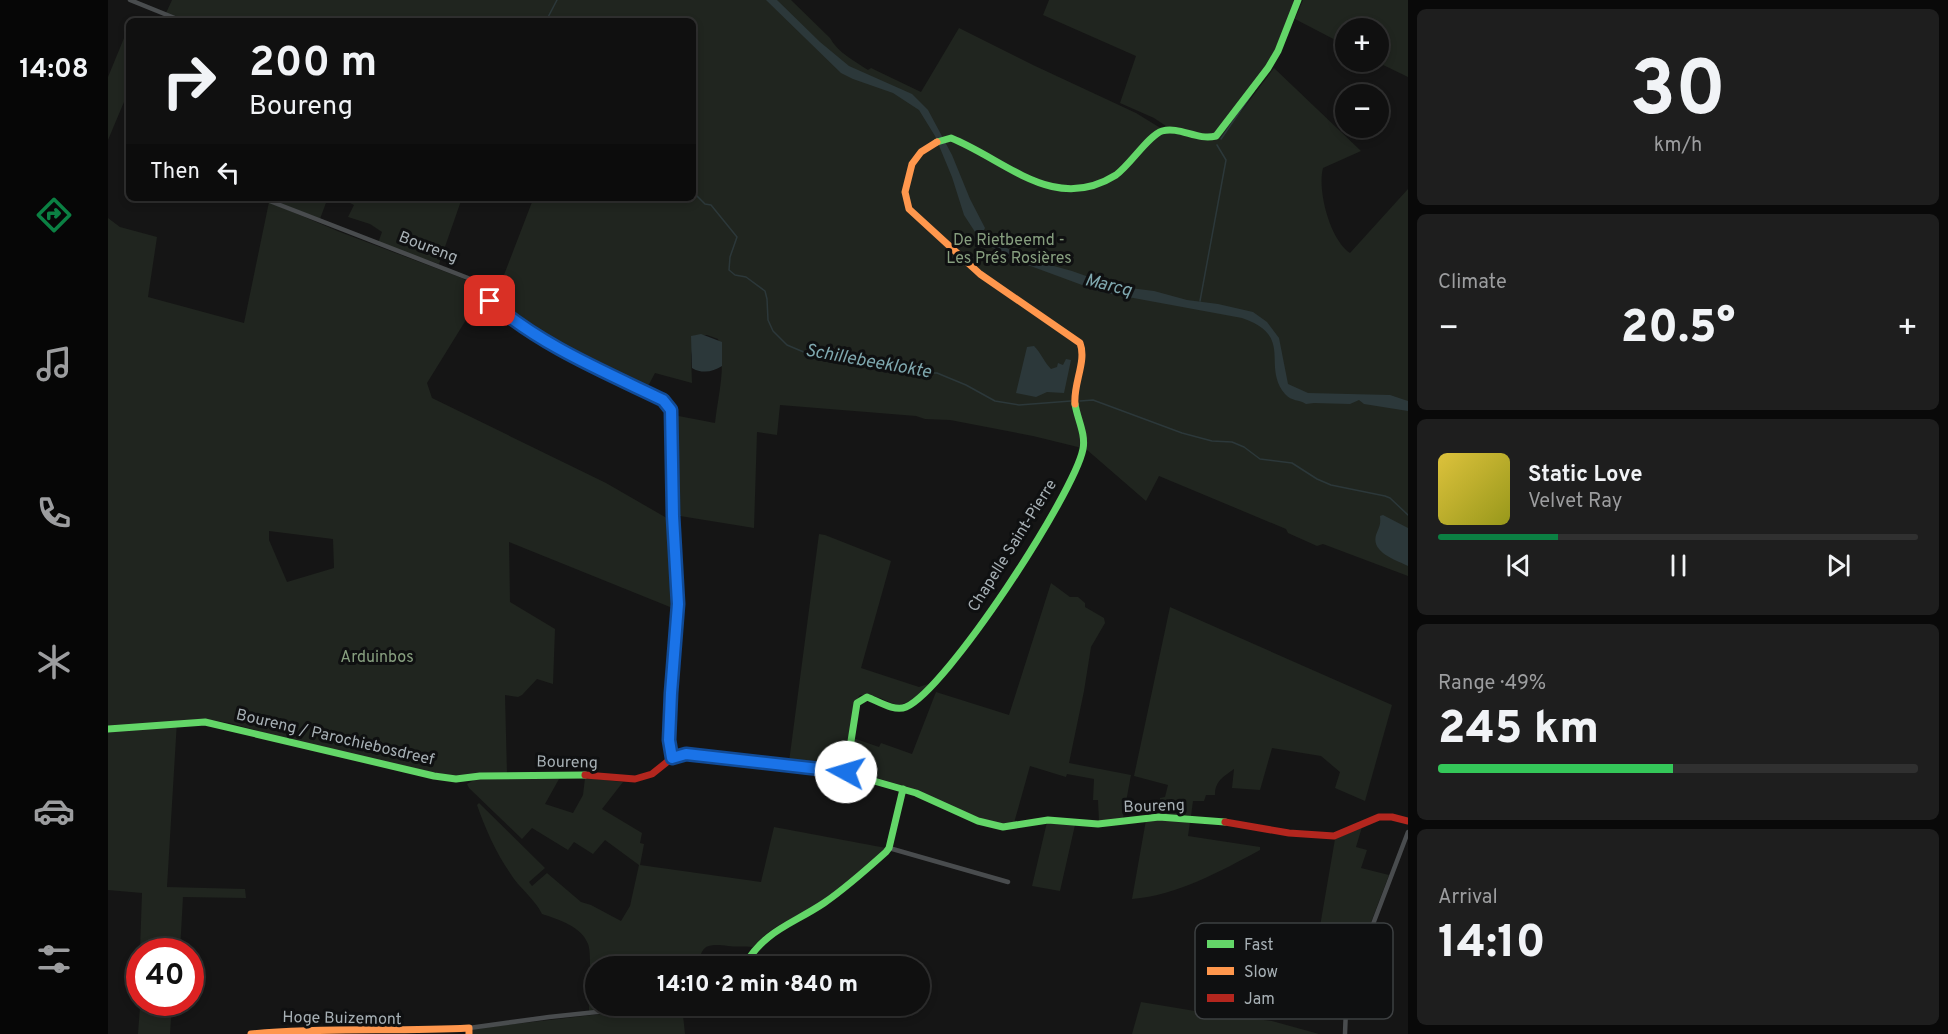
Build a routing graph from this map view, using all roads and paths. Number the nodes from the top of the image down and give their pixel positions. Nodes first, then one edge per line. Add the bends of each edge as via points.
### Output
1 (130, 0) edge
2 (1298, 0) edge
3 (175, 18) edge
4 (270, 201) edge
5 (108, 729) edge
6 (672, 758) junction
7 (846, 772) junction
8 (456, 778) joint
9 (903, 789) junction
10 (1408, 821) edge
11 (1408, 832) edge
12 (889, 848) junction
13 (1008, 882) dead end
14 (1373, 923) edge
15 (750, 956) edge
16 (585, 1013) edge
17 (1346, 1019) edge
18 (469, 1031) edge
19 (251, 1034) edge
20 (438, 1034) edge
21 (1345, 1034) edge

1 - 3 street
2 - 7 street, Chapelle Saint-Pierre via 1268,68 1216,136 1159,132 1118,174 1103,183 1077,190 1053,188 948,138 920,151 913,159 905,190 909,209 980,274 1080,343 1083,351 1074,404 1084,446 1072,477 1038,538 973,634 937,679 906,707 867,697 857,703
4 - 6 street, Boureng via 468,278 524,328 668,405 678,604 669,740
5 - 8 street, Boureng / Parochiebosdreef via 208,723
6 - 7 street, Boureng via 686,754
6 - 8 street, Boureng via 652,774 635,779 585,775
7 - 9 street, Boureng
9 - 10 street, Boureng via 978,821 1003,827 1048,820 1098,824 1176,817 1334,836 1379,817
9 - 12 street
11 - 14 street
12 - 13 street
12 - 15 street via 823,904 773,931
16 - 18 street, Hoge Buizemont
17 - 21 street
18 - 20 street, Hoge Buizemont
19 - 20 street, Hoge Buizemont via 290,1030

